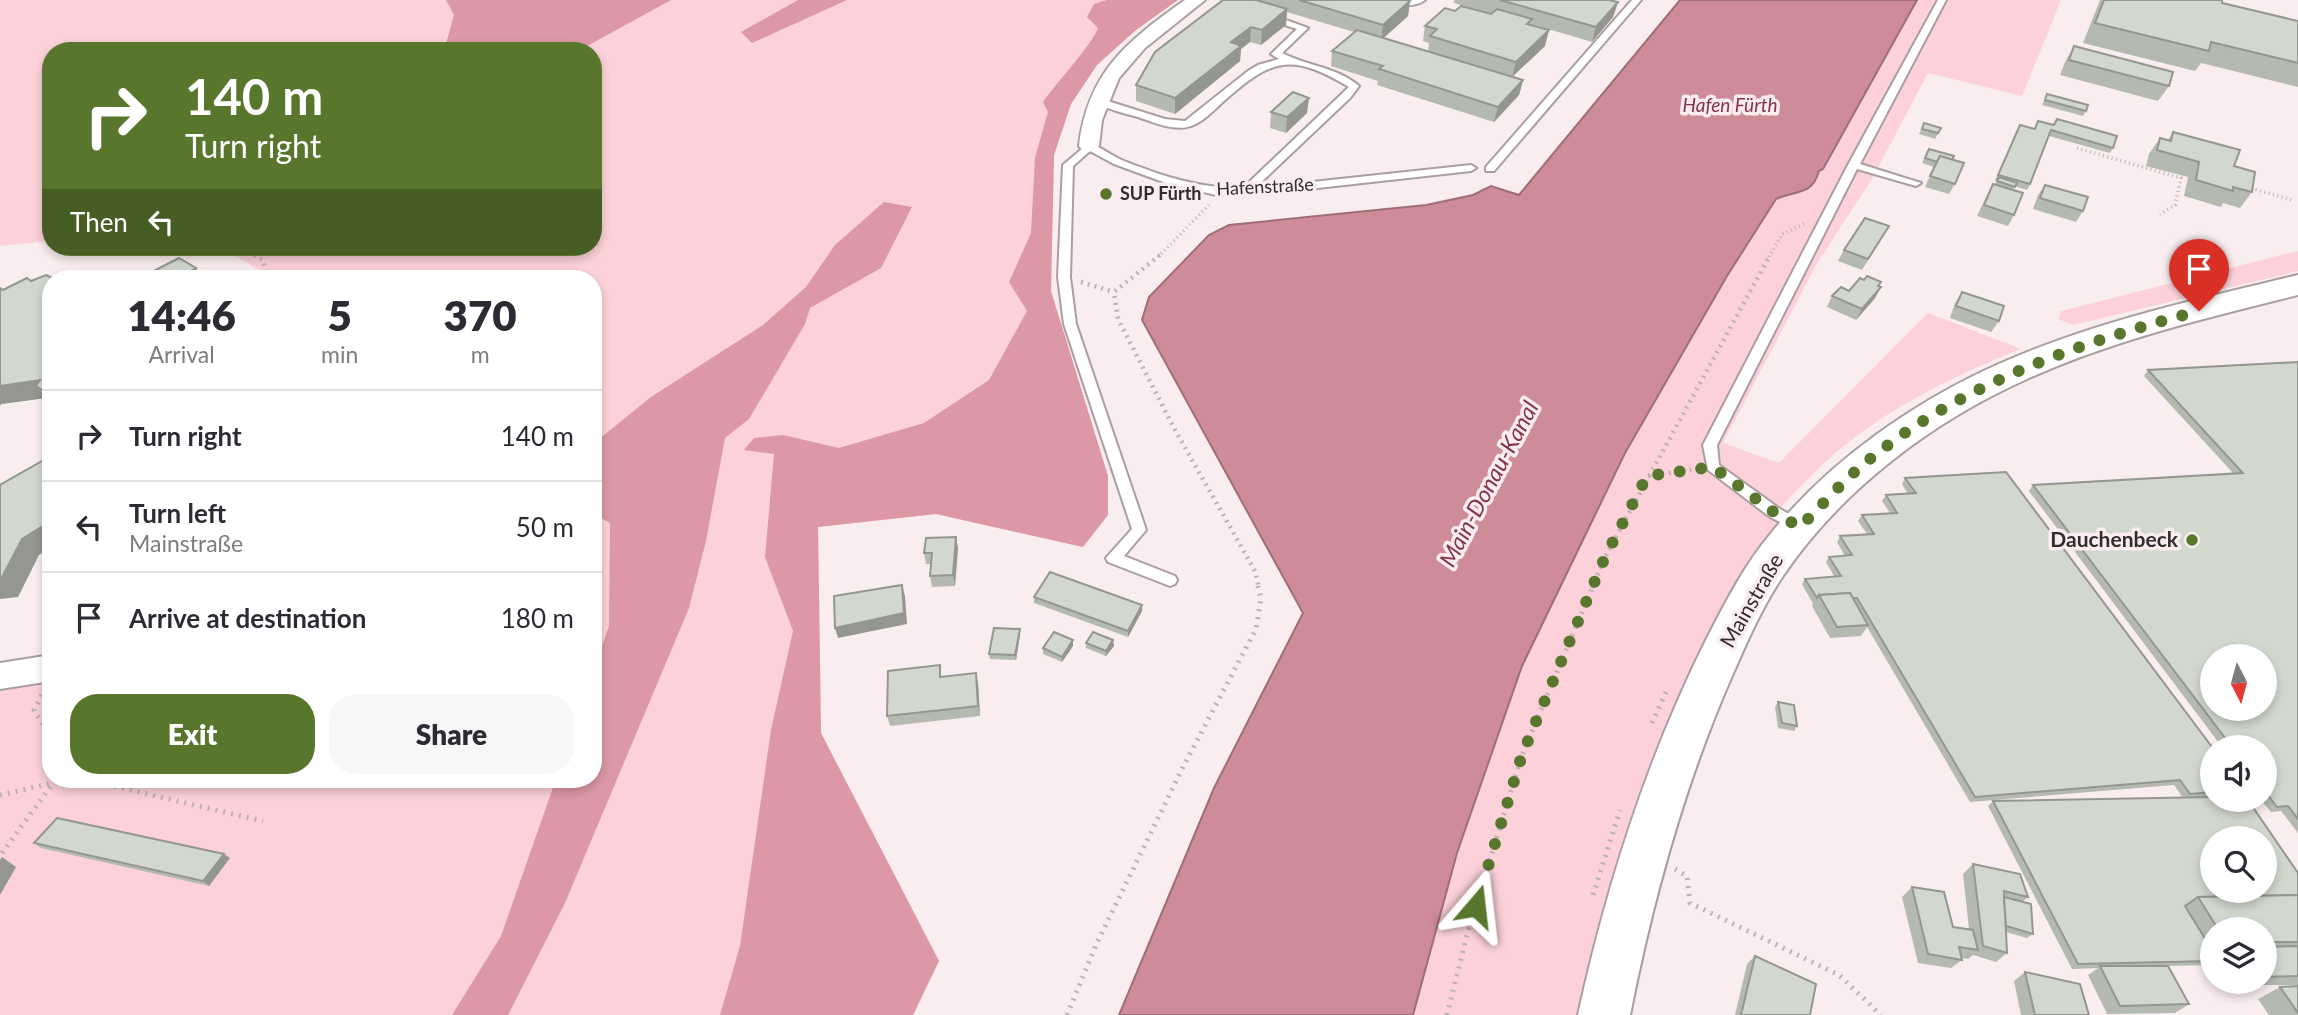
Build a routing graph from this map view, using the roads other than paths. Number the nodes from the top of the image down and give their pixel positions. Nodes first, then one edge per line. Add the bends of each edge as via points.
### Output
1 (1196, 0) edge
2 (1389, 0) edge
3 (1421, 0) edge
4 (1637, 0) edge
5 (1942, 0) edge
6 (1254, 12) edge
7 (1290, 61) junction
8 (1098, 100) junction
9 (1089, 146) junction
10 (1853, 165) junction
11 (1471, 168) dead end
12 (1490, 169) dead end
13 (1916, 183) dead end
14 (1246, 191) junction
15 (2298, 285) edge
16 (1800, 527) junction
17 (1170, 580) dead end
18 (0, 676) edge
19 (42, 678) edge
20 (1604, 1015) edge

1 - 8 street via 1138,42 1109,75
2 - 3 lane via 1416,4
4 - 12 lane
5 - 10 lane
6 - 7 lane via 1303,28 1276,54
7 - 8 lane via 1262,66 1187,124 1164,122
7 - 14 lane via 1338,75 1354,86
8 - 9 street via 1090,117
9 - 14 lane, Hafenstraße via 1131,167 1216,192
9 - 17 lane via 1068,165 1064,277 1070,324 1139,530 1113,558
10 - 13 lane
10 - 16 lane via 1710,445 1713,467
11 - 14 lane, Hafenstraße
15 - 16 main road, Mainstraße via 2155,322 1996,380 1929,417 1864,463
16 - 20 main road, Mainstraße via 1769,563 1626,846 1618,945
18 - 19 street

